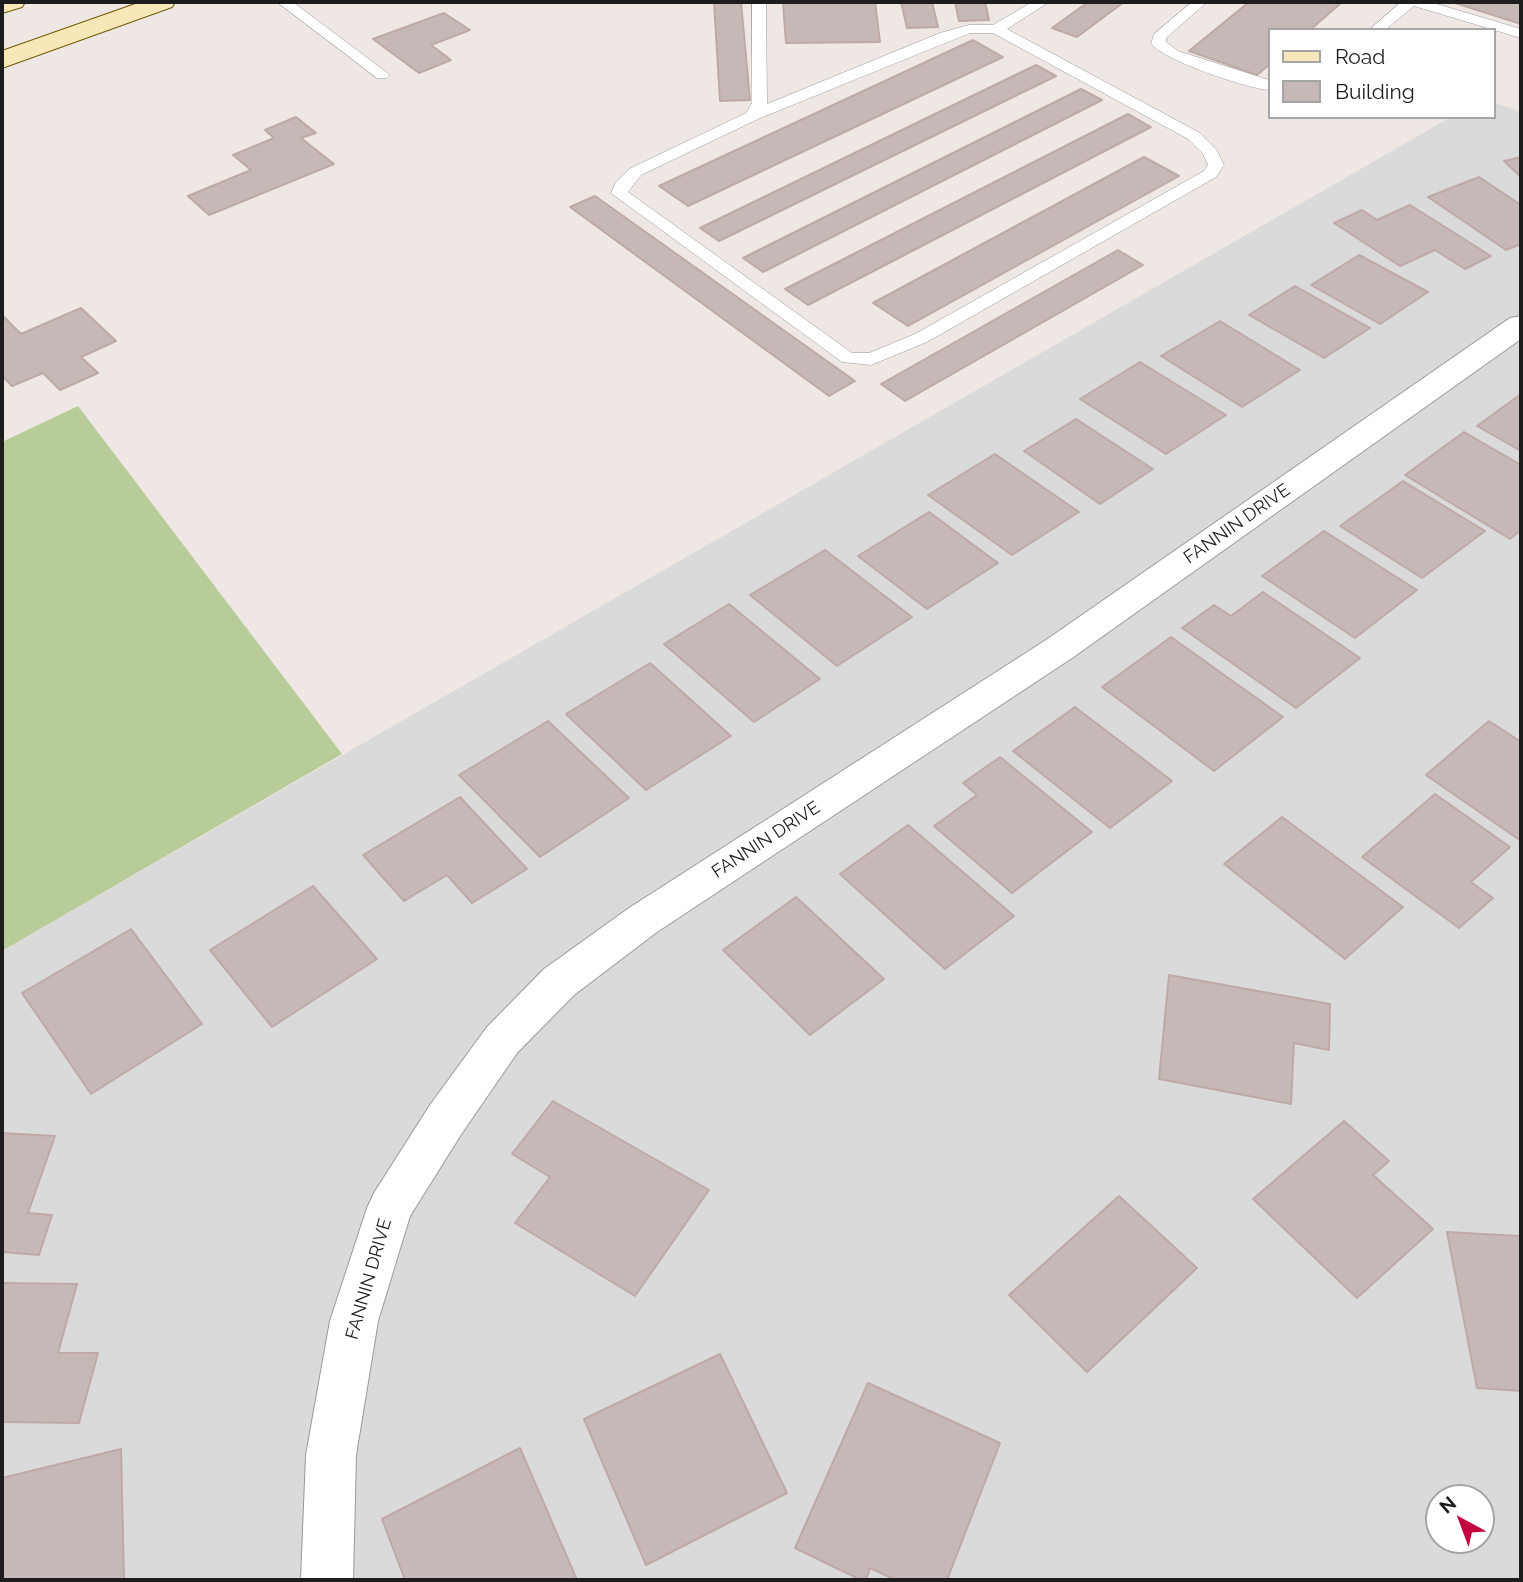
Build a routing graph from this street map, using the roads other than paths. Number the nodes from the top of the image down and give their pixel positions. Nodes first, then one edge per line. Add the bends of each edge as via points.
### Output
1 (13, 2) edge
2 (163, 2) edge
3 (284, 2) edge
4 (759, 2) edge
5 (1042, 2) edge
6 (1200, 2) edge
7 (1413, 2) edge
8 (2, 6) edge
9 (1379, 28) edge
10 (996, 29) junction
11 (1521, 34) edge
12 (2, 60) edge
13 (382, 75) dead end
14 (1268, 85) edge
15 (752, 116) junction
16 (1521, 325) edge
17 (327, 1580) edge

1 - 8 main road
2 - 12 main road
3 - 13 lane
4 - 15 lane via 760,103
5 - 10 lane
6 - 14 lane via 1159,37 1158,44 1173,54
7 - 9 lane
7 - 11 lane
10 - 15 lane via 969,29 945,36
10 - 15 lane via 1194,136 1216,165 1210,174 921,338 871,359 848,358 619,193 635,172
16 - 17 street, FANNIN DRIVE via 1059,649 643,920 559,982 502,1040 390,1208 354,1321 334,1442

